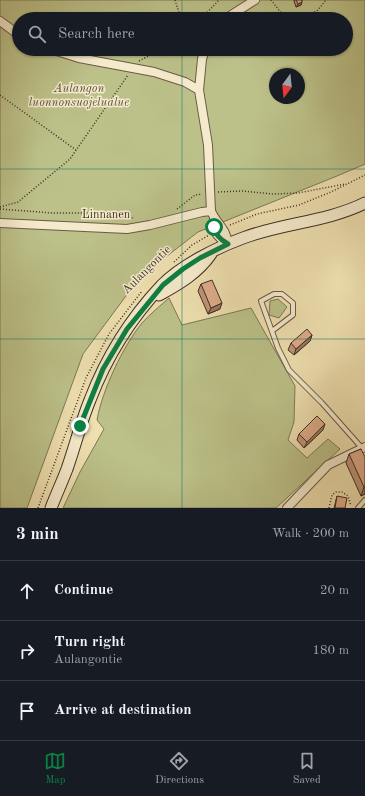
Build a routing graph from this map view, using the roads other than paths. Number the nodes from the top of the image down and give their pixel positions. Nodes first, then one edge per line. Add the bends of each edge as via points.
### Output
1 (255, 0) edge
2 (236, 12) edge
3 (0, 21) edge
4 (12, 30) edge
5 (73, 56) edge
6 (203, 56) edge
7 (199, 90) junction
8 (365, 203) edge
9 (213, 215) junction
10 (0, 223) edge
11 (228, 244) junction
12 (272, 331) junction
13 (363, 448) edge
14 (365, 500) edge
15 (51, 508) edge
16 (287, 508) edge
17 (358, 508) edge

1 - 2 street
3 - 4 street
5 - 7 street via 154,72 185,82
6 - 7 street
7 - 9 street via 208,145
8 - 11 street, Aulangontie via 356,208 271,229
9 - 10 street, Linnanen via 202,212 127,229
9 - 11 street via 224,228
9 - 11 street via 215,232
11 - 15 street, Aulangontie via 213,252 203,266 192,274 151,299 127,329 103,369 90,399
12 - 12 lane via 261,301 274,294 282,294 293,304 293,315
12 - 13 lane via 289,370
13 - 16 street via 328,465
14 - 17 lane

